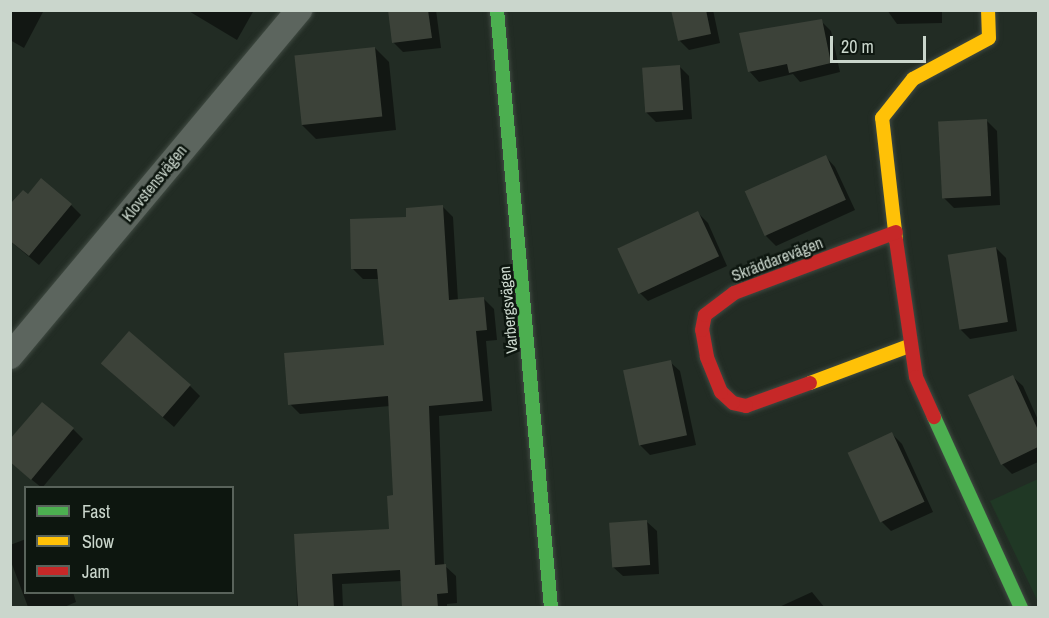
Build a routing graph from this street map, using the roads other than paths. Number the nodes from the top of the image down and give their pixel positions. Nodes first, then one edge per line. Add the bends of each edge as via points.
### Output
1 (299, 10) edge
2 (497, 10) edge
3 (988, 10) edge
4 (896, 232) junction
5 (909, 346) junction
6 (10, 356) edge
7 (551, 608) edge
8 (1021, 608) edge

1 - 6 street, Klovstensvägen
2 - 7 street, Varbergsvägen
3 - 4 street via 989,38 913,79 882,118
4 - 5 street
4 - 5 street, Skräddarevägen via 734,293 705,315 702,330 707,357 722,392 733,403 746,405
5 - 8 street via 928,406

